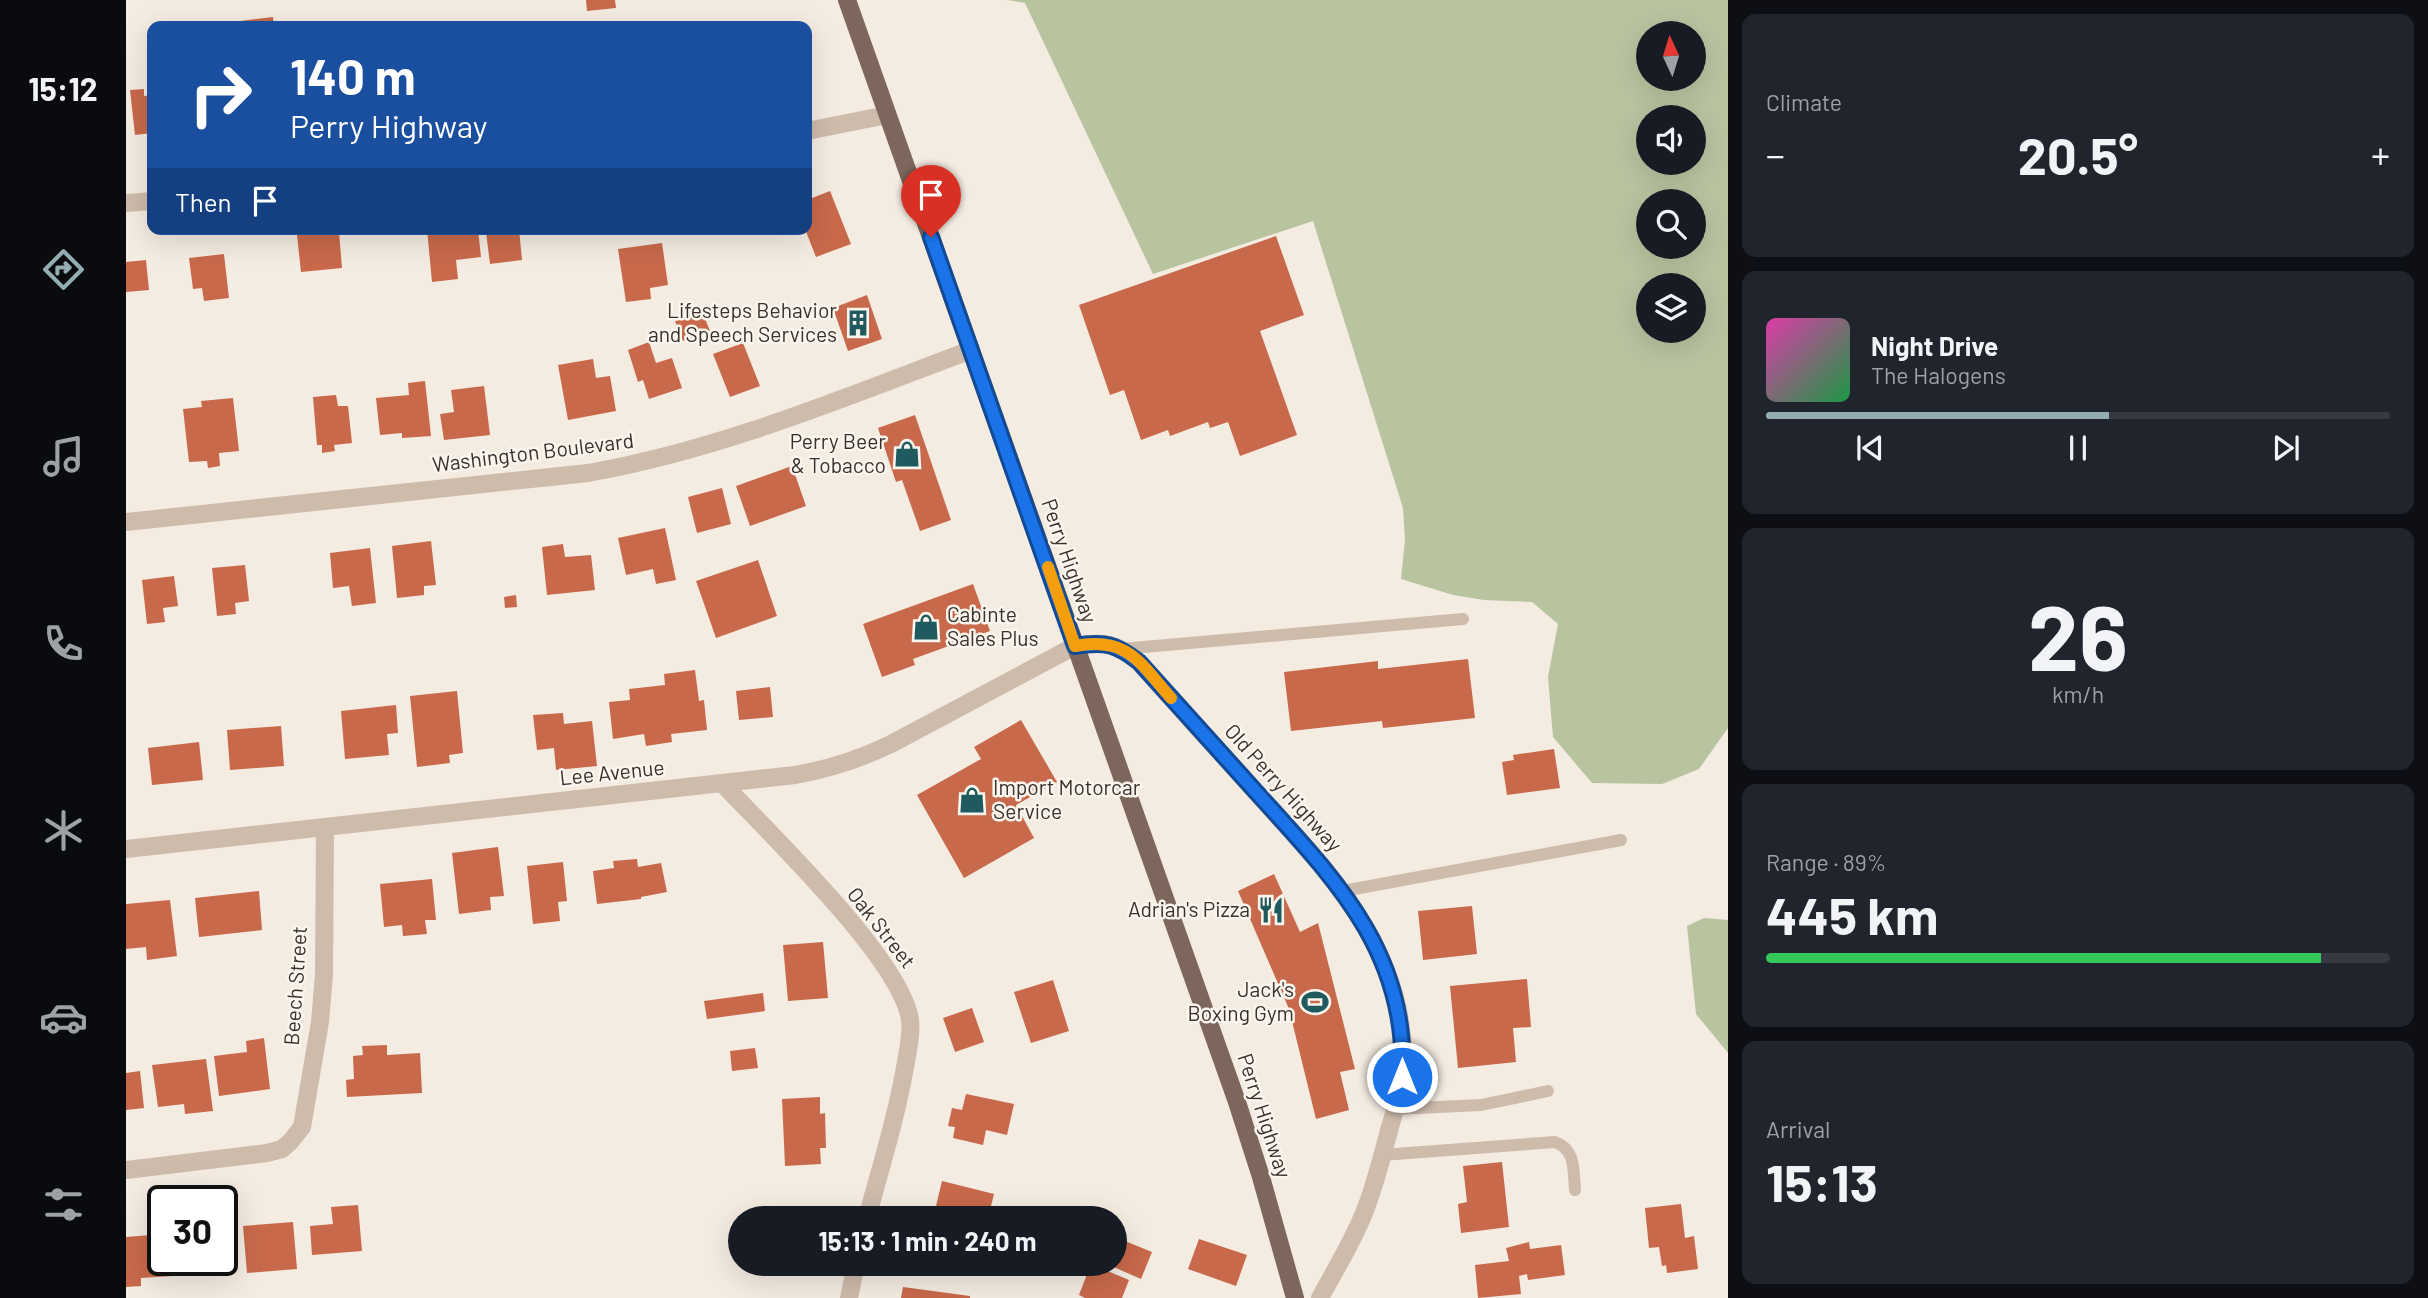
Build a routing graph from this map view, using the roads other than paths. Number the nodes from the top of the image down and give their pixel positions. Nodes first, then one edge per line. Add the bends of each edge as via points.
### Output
1 (847, 0) edge
2 (887, 115) junction
3 (812, 130) edge
4 (147, 202) edge
5 (126, 204) edge
6 (971, 351) junction
7 (126, 522) edge
8 (1463, 619) dead end
9 (1075, 646) junction
10 (1121, 649) junction
11 (722, 783) junction
12 (325, 828) junction
13 (1621, 840) dead end
14 (126, 849) edge
15 (1343, 891) junction
16 (1548, 1091) dead end
17 (1395, 1109) junction
18 (1382, 1156) junction
19 (126, 1170) edge
20 (1575, 1190) dead end
21 (870, 1206) edge
22 (854, 1276) edge
23 (849, 1298) edge
24 (1295, 1298) edge
25 (1320, 1298) edge

1 - 2 main road, Perry Highway
2 - 3 street
2 - 6 main road, Perry Highway
4 - 5 street
6 - 7 street, Washington Boulevard via 749,432 614,469
6 - 9 main road, Perry Highway
8 - 10 lane
9 - 10 street via 1100,643
9 - 11 street, Lee Avenue via 866,756 820,771
9 - 24 main road, Perry Highway via 1237,1102
10 - 15 street, Old Perry Highway via 1139,662
11 - 12 street, Lee Avenue
11 - 21 street, Oak Street via 848,920 905,1000 911,1021 902,1086
12 - 14 street, Lee Avenue
12 - 19 street, Beech Street via 324,974 302,1126 282,1149 267,1153
13 - 15 lane
15 - 17 street, Old Perry Highway via 1373,940 1395,1000 1403,1055
16 - 17 lane via 1482,1105
17 - 18 street, Old Perry Highway
18 - 20 lane via 1555,1142 1572,1154
18 - 25 street, Old Perry Highway via 1354,1237
22 - 23 street

